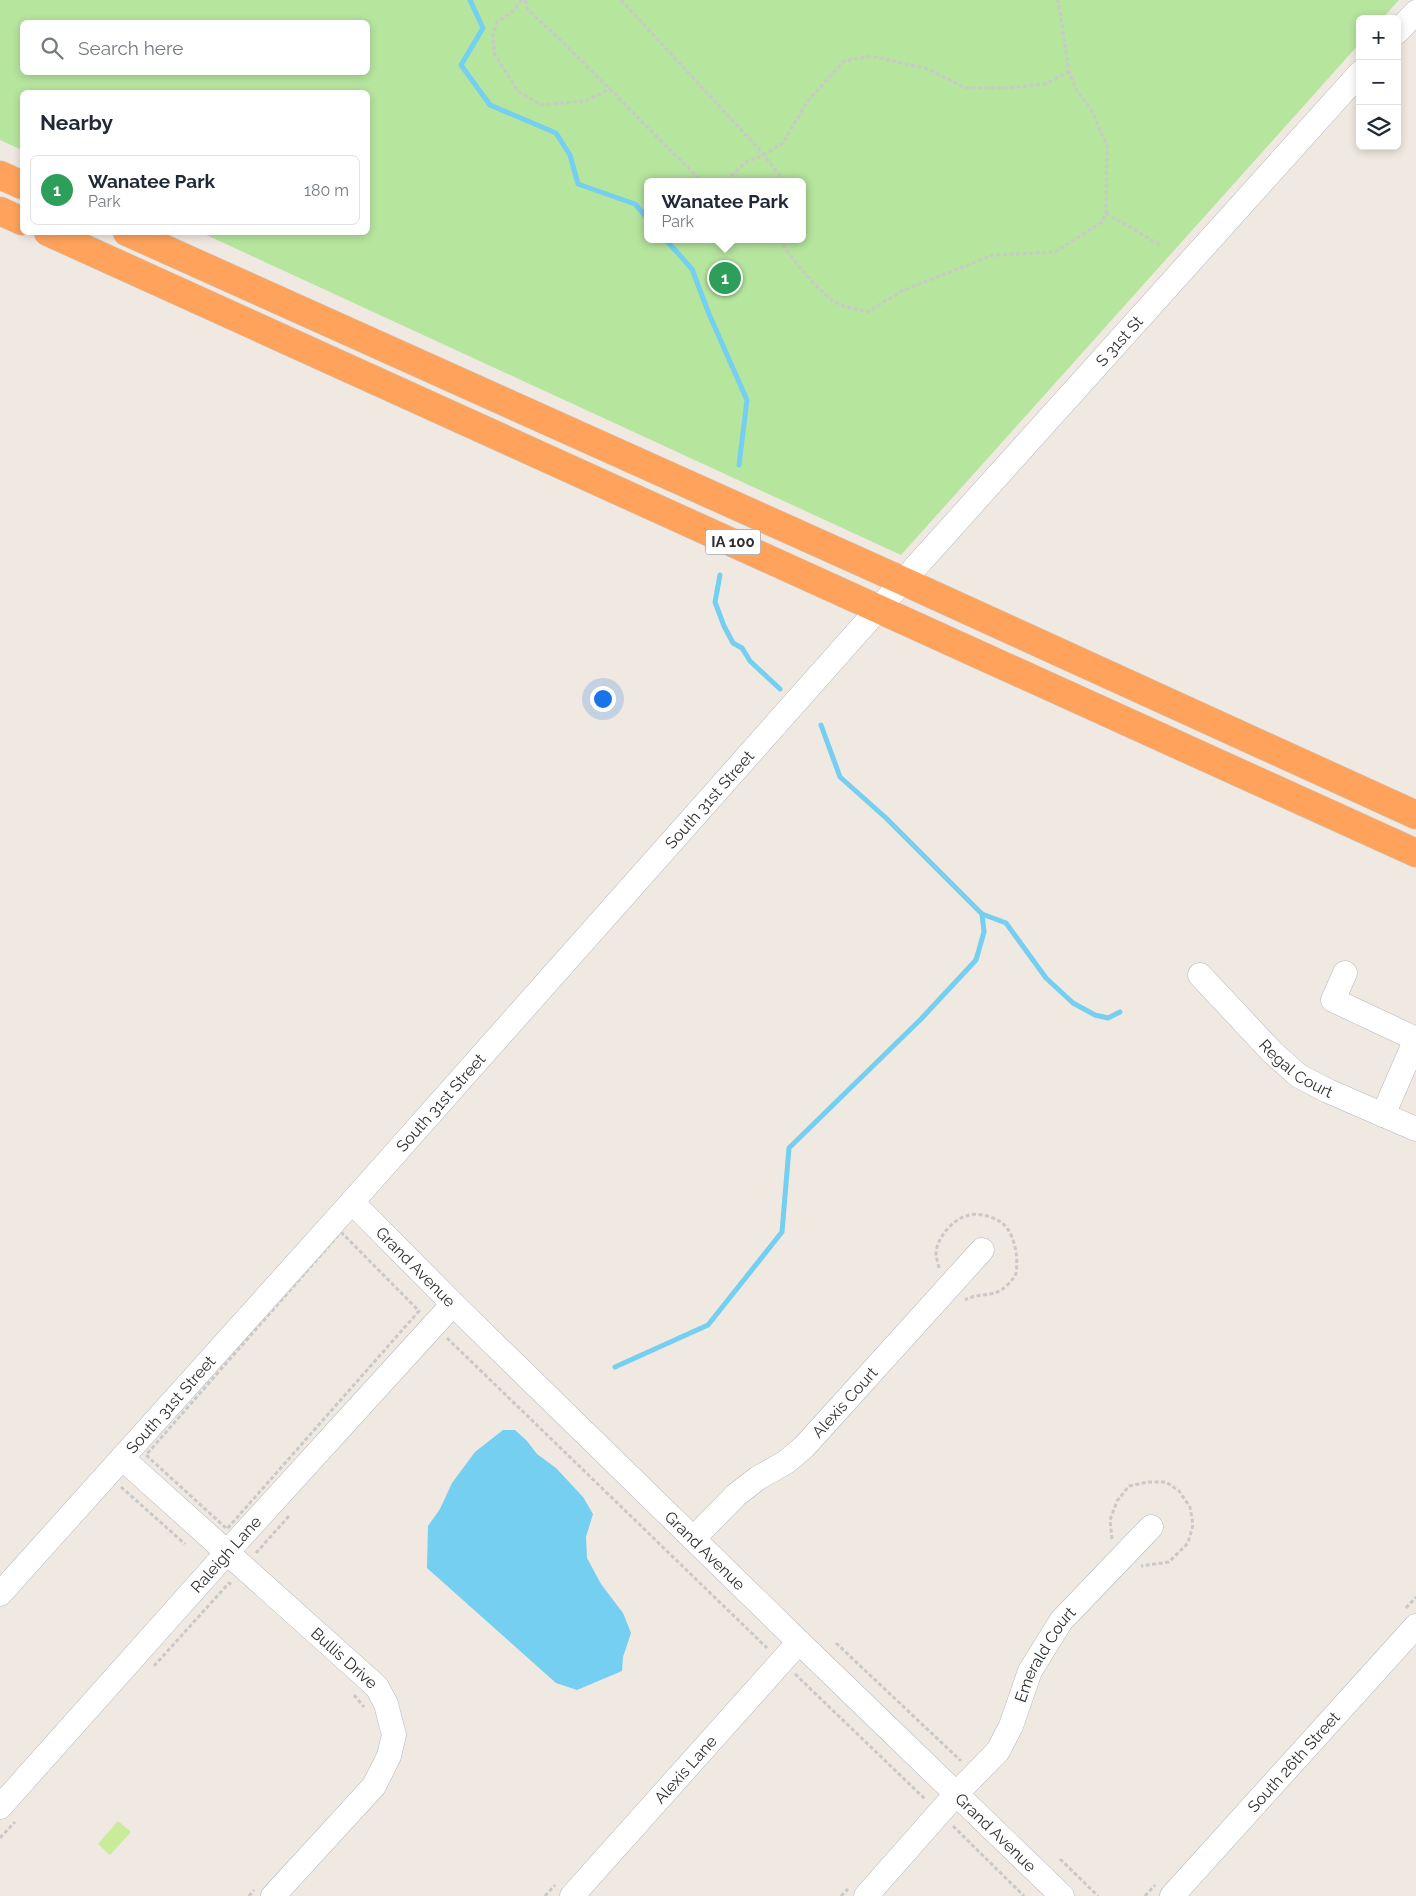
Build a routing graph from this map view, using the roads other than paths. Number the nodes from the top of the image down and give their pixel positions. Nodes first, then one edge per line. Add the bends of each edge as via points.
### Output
1 (1416, 12) edge
2 (1401, 28) edge
3 (1356, 77) edge
4 (0, 175) edge
5 (20, 184) edge
6 (0, 211) edge
7 (20, 220) edge
8 (55, 235) edge
9 (134, 235) edge
10 (903, 581) junction
11 (880, 608) junction
12 (1416, 816) edge
13 (1416, 853) edge
14 (1346, 973) dead end
15 (1200, 975) dead end
16 (1383, 1115) junction
17 (1416, 1129) edge
18 (352, 1202) junction
19 (982, 1250) dead end
20 (453, 1304) junction
21 (122, 1458) junction
22 (1151, 1527) dead end
23 (694, 1538) junction
24 (227, 1552) junction
25 (0, 1594) edge
26 (1416, 1626) edge
27 (799, 1642) junction
28 (956, 1794) junction
29 (0, 1807) edge
30 (565, 1889) edge
31 (264, 1892) edge
32 (857, 1892) edge
33 (1062, 1896) edge
34 (1172, 1896) edge

1 - 2 street
3 - 10 street, S 31st St
4 - 5 highway
6 - 7 highway
8 - 11 highway, IA 100
9 - 10 highway, IA 100
10 - 11 street, S 31st St
10 - 12 highway, IA 100
11 - 13 highway, IA 100
11 - 18 street, South 31st Street
14 - 16 street via 1333,1000 1416,1038
15 - 16 street, Regal Court via 1272,1052 1300,1076 1328,1092
16 - 17 street, Regal Court
18 - 20 street, Grand Avenue
18 - 21 street, South 31st Street
19 - 23 street, Alexis Court via 804,1447 736,1495
20 - 23 street, Grand Avenue
20 - 24 street, Raleigh Lane
21 - 24 street, Bullis Drive
21 - 25 street, South 31st Street
22 - 28 street, Emerald Court via 1061,1620 1030,1672 1011,1726 998,1751
23 - 27 street, Grand Avenue
24 - 29 street, Raleigh Lane
24 - 31 street, Bullis Drive via 377,1687 386,1704 394,1735 389,1756 374,1786
26 - 34 street, South 26th Street
27 - 28 street, Grand Avenue
27 - 30 street, Alexis Lane
28 - 32 street, Emerald Court
28 - 33 street, Grand Avenue

